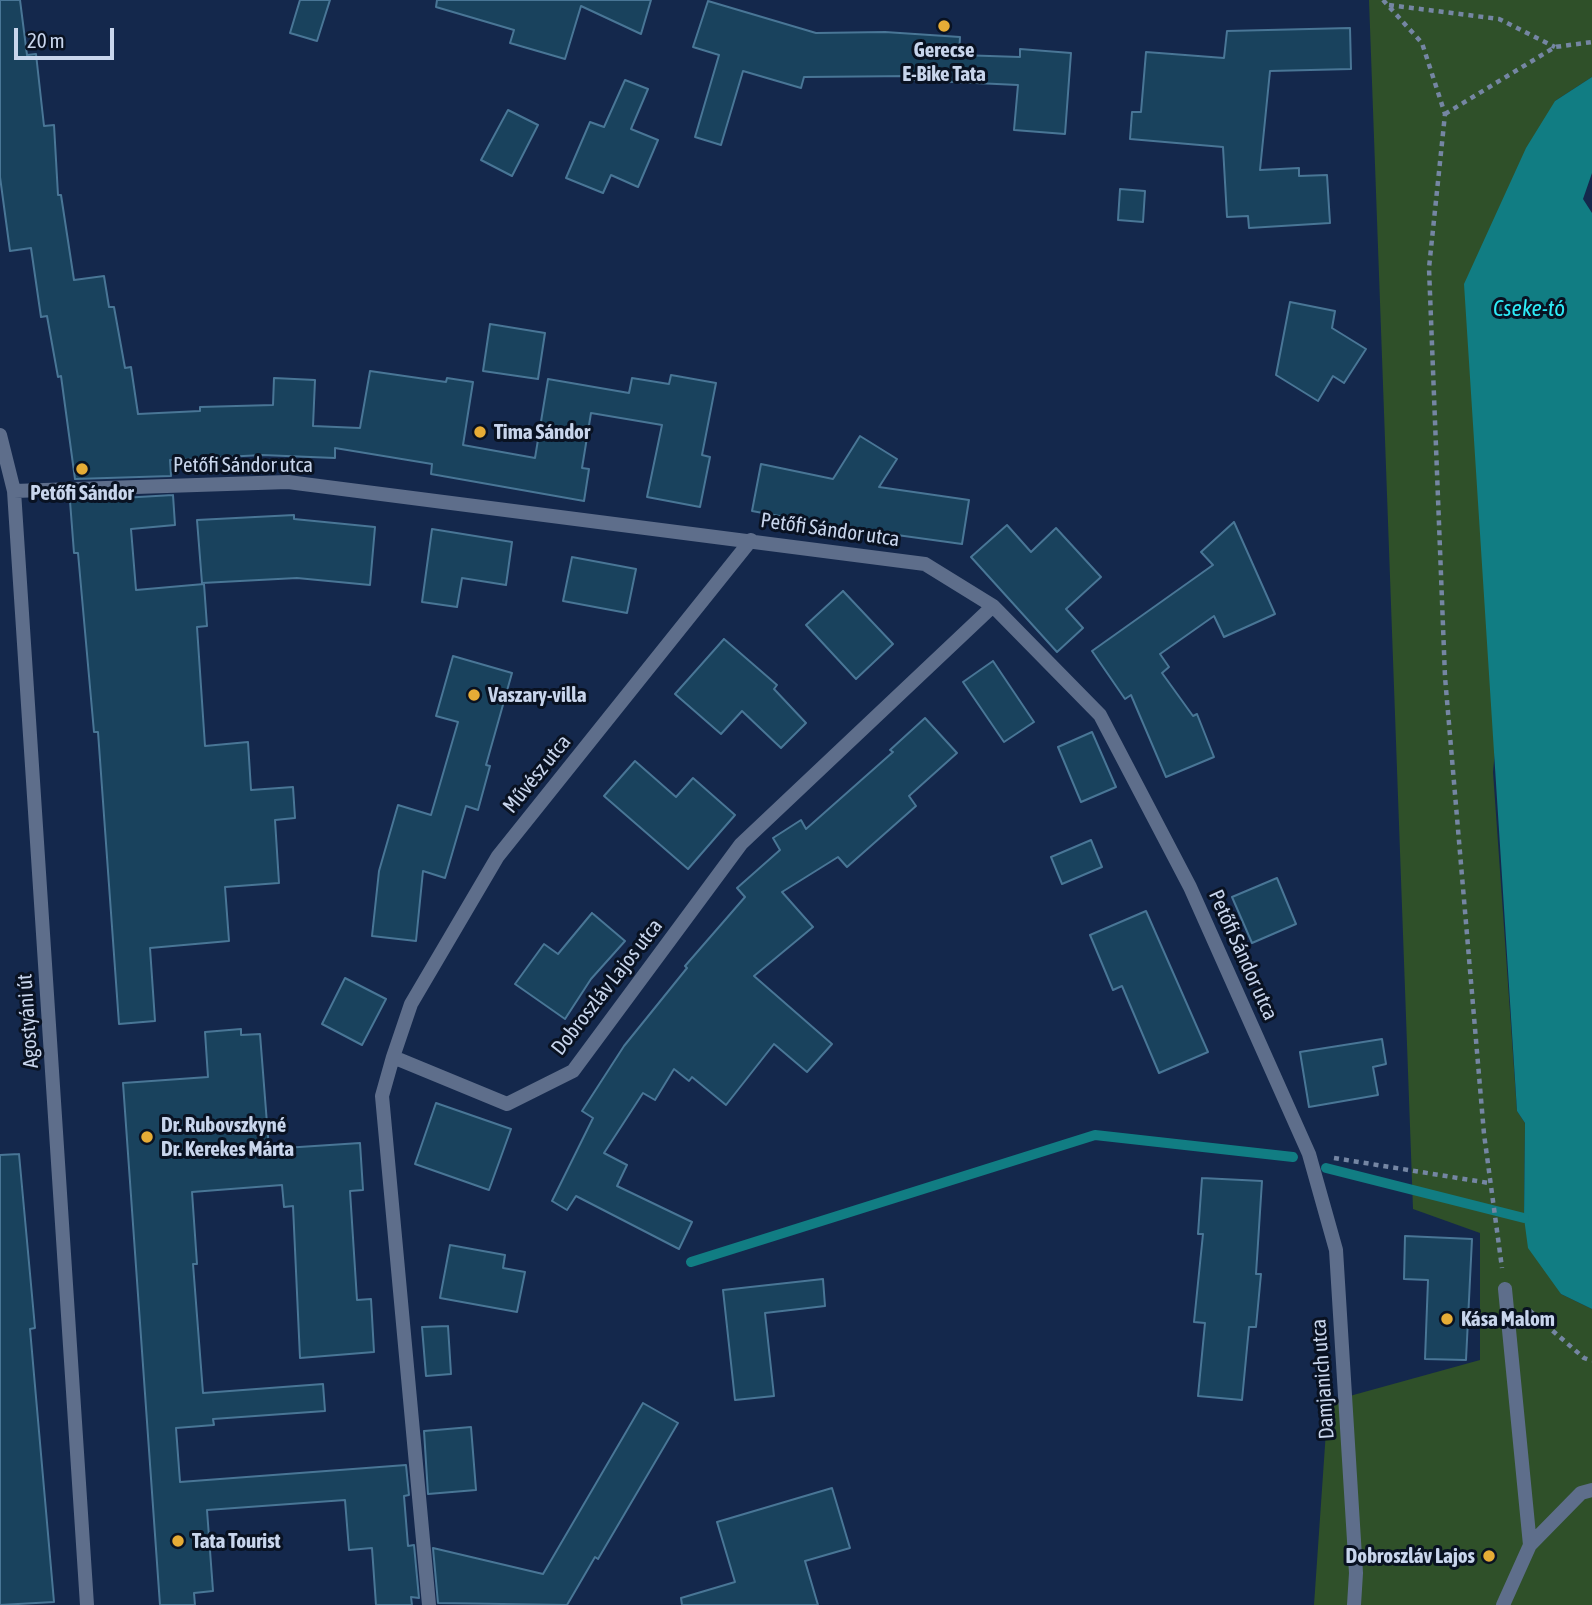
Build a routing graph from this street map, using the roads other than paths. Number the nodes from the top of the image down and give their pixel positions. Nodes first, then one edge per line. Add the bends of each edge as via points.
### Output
1 (0, 435) edge
2 (13, 491) junction
3 (751, 540) junction
4 (993, 606) junction
5 (393, 1057) junction
6 (1309, 1154) joint
7 (1506, 1289) dead end
8 (1592, 1490) edge
9 (1530, 1545) junction
10 (88, 1605) edge
11 (429, 1605) edge
12 (1354, 1605) edge
13 (1503, 1605) edge

1 - 2 street, Agostyáni út
2 - 3 street, Petőfi Sándor utca via 288,482
2 - 10 street, Agostyáni út
3 - 4 street, Petőfi Sándor utca via 925,564
3 - 5 street, Művész utca via 498,856 411,1004
4 - 5 street, Dobroszláv Lajos utca via 741,844 573,1070 507,1104
4 - 6 street, Petőfi Sándor utca via 1100,715 1190,887
5 - 11 street via 382,1096
6 - 12 street, Damjanich utca via 1336,1250 1356,1573
7 - 9 street
8 - 9 street via 1581,1493
9 - 13 street

